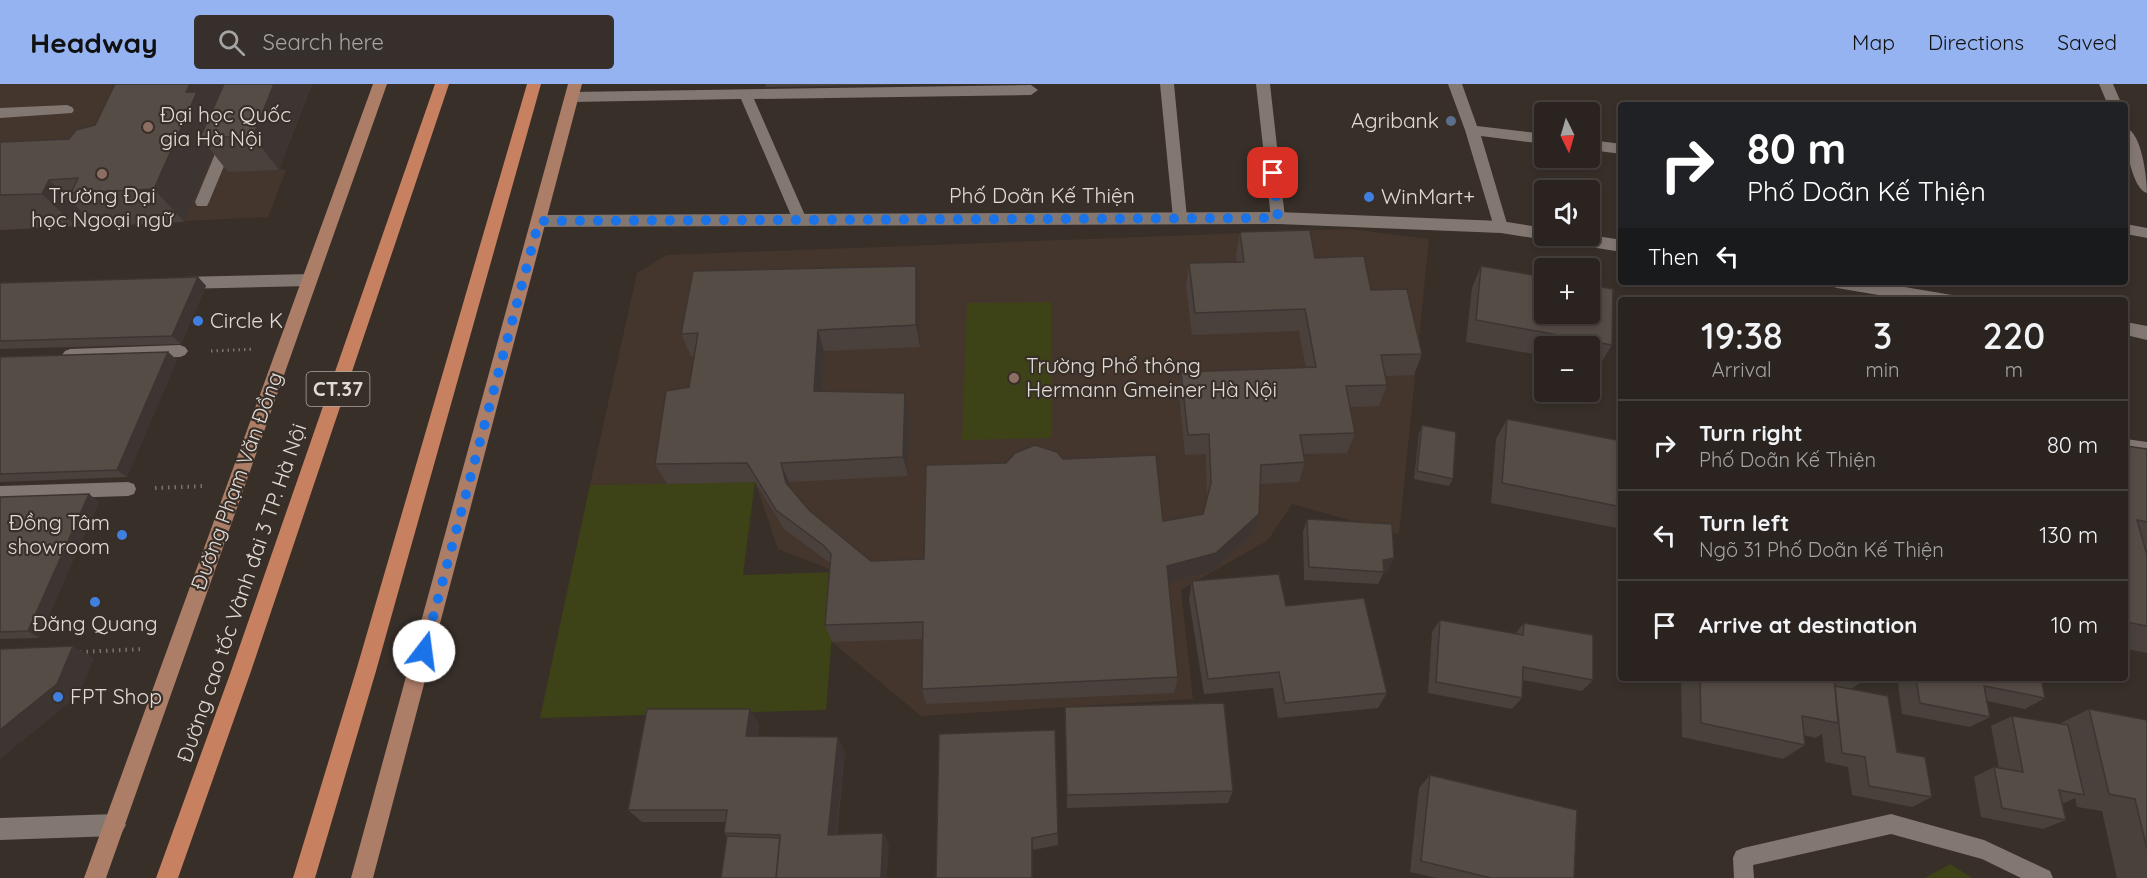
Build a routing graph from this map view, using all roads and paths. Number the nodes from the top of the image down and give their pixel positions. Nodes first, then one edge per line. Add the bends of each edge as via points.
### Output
1 (380, 84) edge
2 (437, 84) edge
3 (442, 84) edge
4 (535, 84) edge
5 (1167, 84) edge
6 (1263, 84) edge
7 (1455, 84) edge
8 (2106, 84) edge
9 (708, 89) edge
10 (1031, 90) dead end
11 (574, 91) edge
12 (745, 93) junction
13 (2114, 102) edge
14 (436, 104) junction
15 (68, 110) dead end
16 (0, 113) edge
17 (234, 127) edge
18 (1472, 130) junction
19 (1534, 138) edge
20 (2128, 138) edge
21 (1600, 146) edge
22 (1618, 148) edge
23 (2147, 188) edge
24 (202, 202) dead end
25 (1180, 218) junction
26 (1278, 218) junction
27 (800, 220) junction
28 (539, 221) junction
29 (1501, 226) junction
30 (2128, 229) edge
31 (1534, 232) edge
32 (2147, 233) edge
33 (1600, 243) edge
34 (1618, 245) edge
35 (310, 280) junction
36 (162, 283) edge
37 (1855, 285) edge
38 (1928, 297) edge
39 (2128, 329) edge
40 (2147, 333) edge
41 (285, 348) junction
42 (180, 351) dead end
43 (205, 351) dead end
44 (56, 356) edge
45 (2128, 446) edge
46 (2147, 449) edge
47 (235, 485) junction
48 (159, 488) dead end
49 (128, 489) dead end
50 (0, 493) edge
51 (178, 648) junction
52 (74, 653) edge
53 (115, 825) junction
54 (0, 829) edge
55 (95, 878) edge
56 (167, 878) edge
57 (304, 878) edge
58 (362, 878) edge
59 (1744, 878) edge
60 (2043, 878) edge

1 - 35 main road, Đường Phạm Văn Đồng
2 - 14 highway
3 - 14 highway, Đường cao tốc Vành đai 3 TP. Hà Nội / CT.37
4 - 57 highway
5 - 25 lane
6 - 26 lane
7 - 18 lane
8 - 13 lane
9 - 11 lane
9 - 12 lane
10 - 12 lane
11 - 28 main road
12 - 27 lane
14 - 56 highway, Đường cao tốc Vành đai 3 TP. Hà Nội / CT.37
15 - 16 lane
17 - 24 lane
18 - 19 lane
18 - 29 lane
20 - 23 lane
21 - 22 lane
25 - 26 street, Phố Doãn Kế Thiện
25 - 27 street, Phố Doãn Kế Thiện
26 - 29 street, Phố Doãn Kế Thiện
27 - 28 street, Phố Doãn Kế Thiện
28 - 58 main road
29 - 31 street, Phố Doãn Kế Thiện
30 - 32 lane
33 - 34 street
35 - 36 lane
35 - 41 main road, Đường Phạm Văn Đồng
37 - 38 street
39 - 40 street
41 - 43 path
41 - 47 main road, Đường Phạm Văn Đồng
42 - 44 lane
45 - 46 lane
47 - 48 path
47 - 51 main road, Đường Phạm Văn Đồng
49 - 50 lane
51 - 52 path
51 - 53 main road, Đường Phạm Văn Đồng
53 - 54 street
53 - 55 main road, Đường Phạm Văn Đồng
59 - 60 lane via 1743,858 1891,824 1984,850

